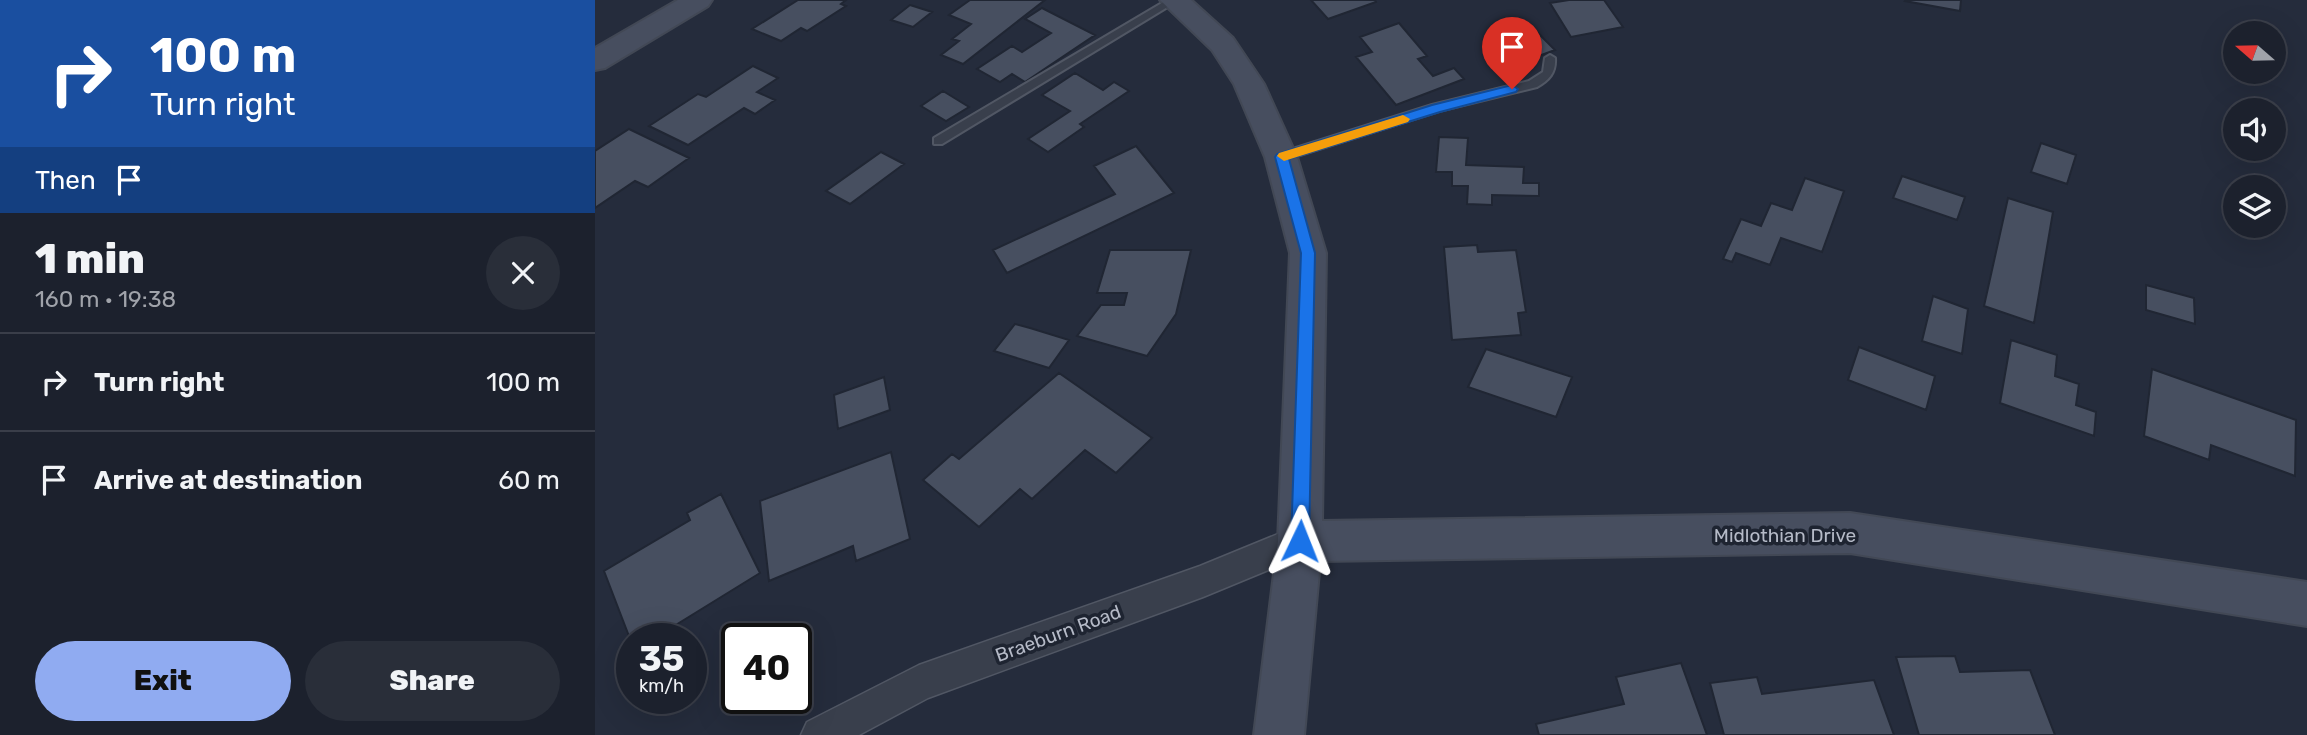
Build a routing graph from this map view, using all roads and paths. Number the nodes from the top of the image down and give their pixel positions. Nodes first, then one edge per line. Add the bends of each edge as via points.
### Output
1 (698, 0) edge
2 (1174, 0) edge
3 (1550, 58) dead end
4 (595, 61) edge
5 (938, 141) dead end
6 (1281, 157) junction
7 (1300, 541) junction
8 (2307, 604) edge
9 (820, 735) edge
10 (1279, 735) edge

1 - 4 street
2 - 5 lane
2 - 6 street via 1223,44 1249,85
3 - 6 lane via 1546,77 1533,84 1437,108
6 - 7 street via 1308,253
7 - 8 street, Midlothian Drive via 1850,533
7 - 9 street, Braeburn Road via 1203,581 919,683
7 - 10 street

